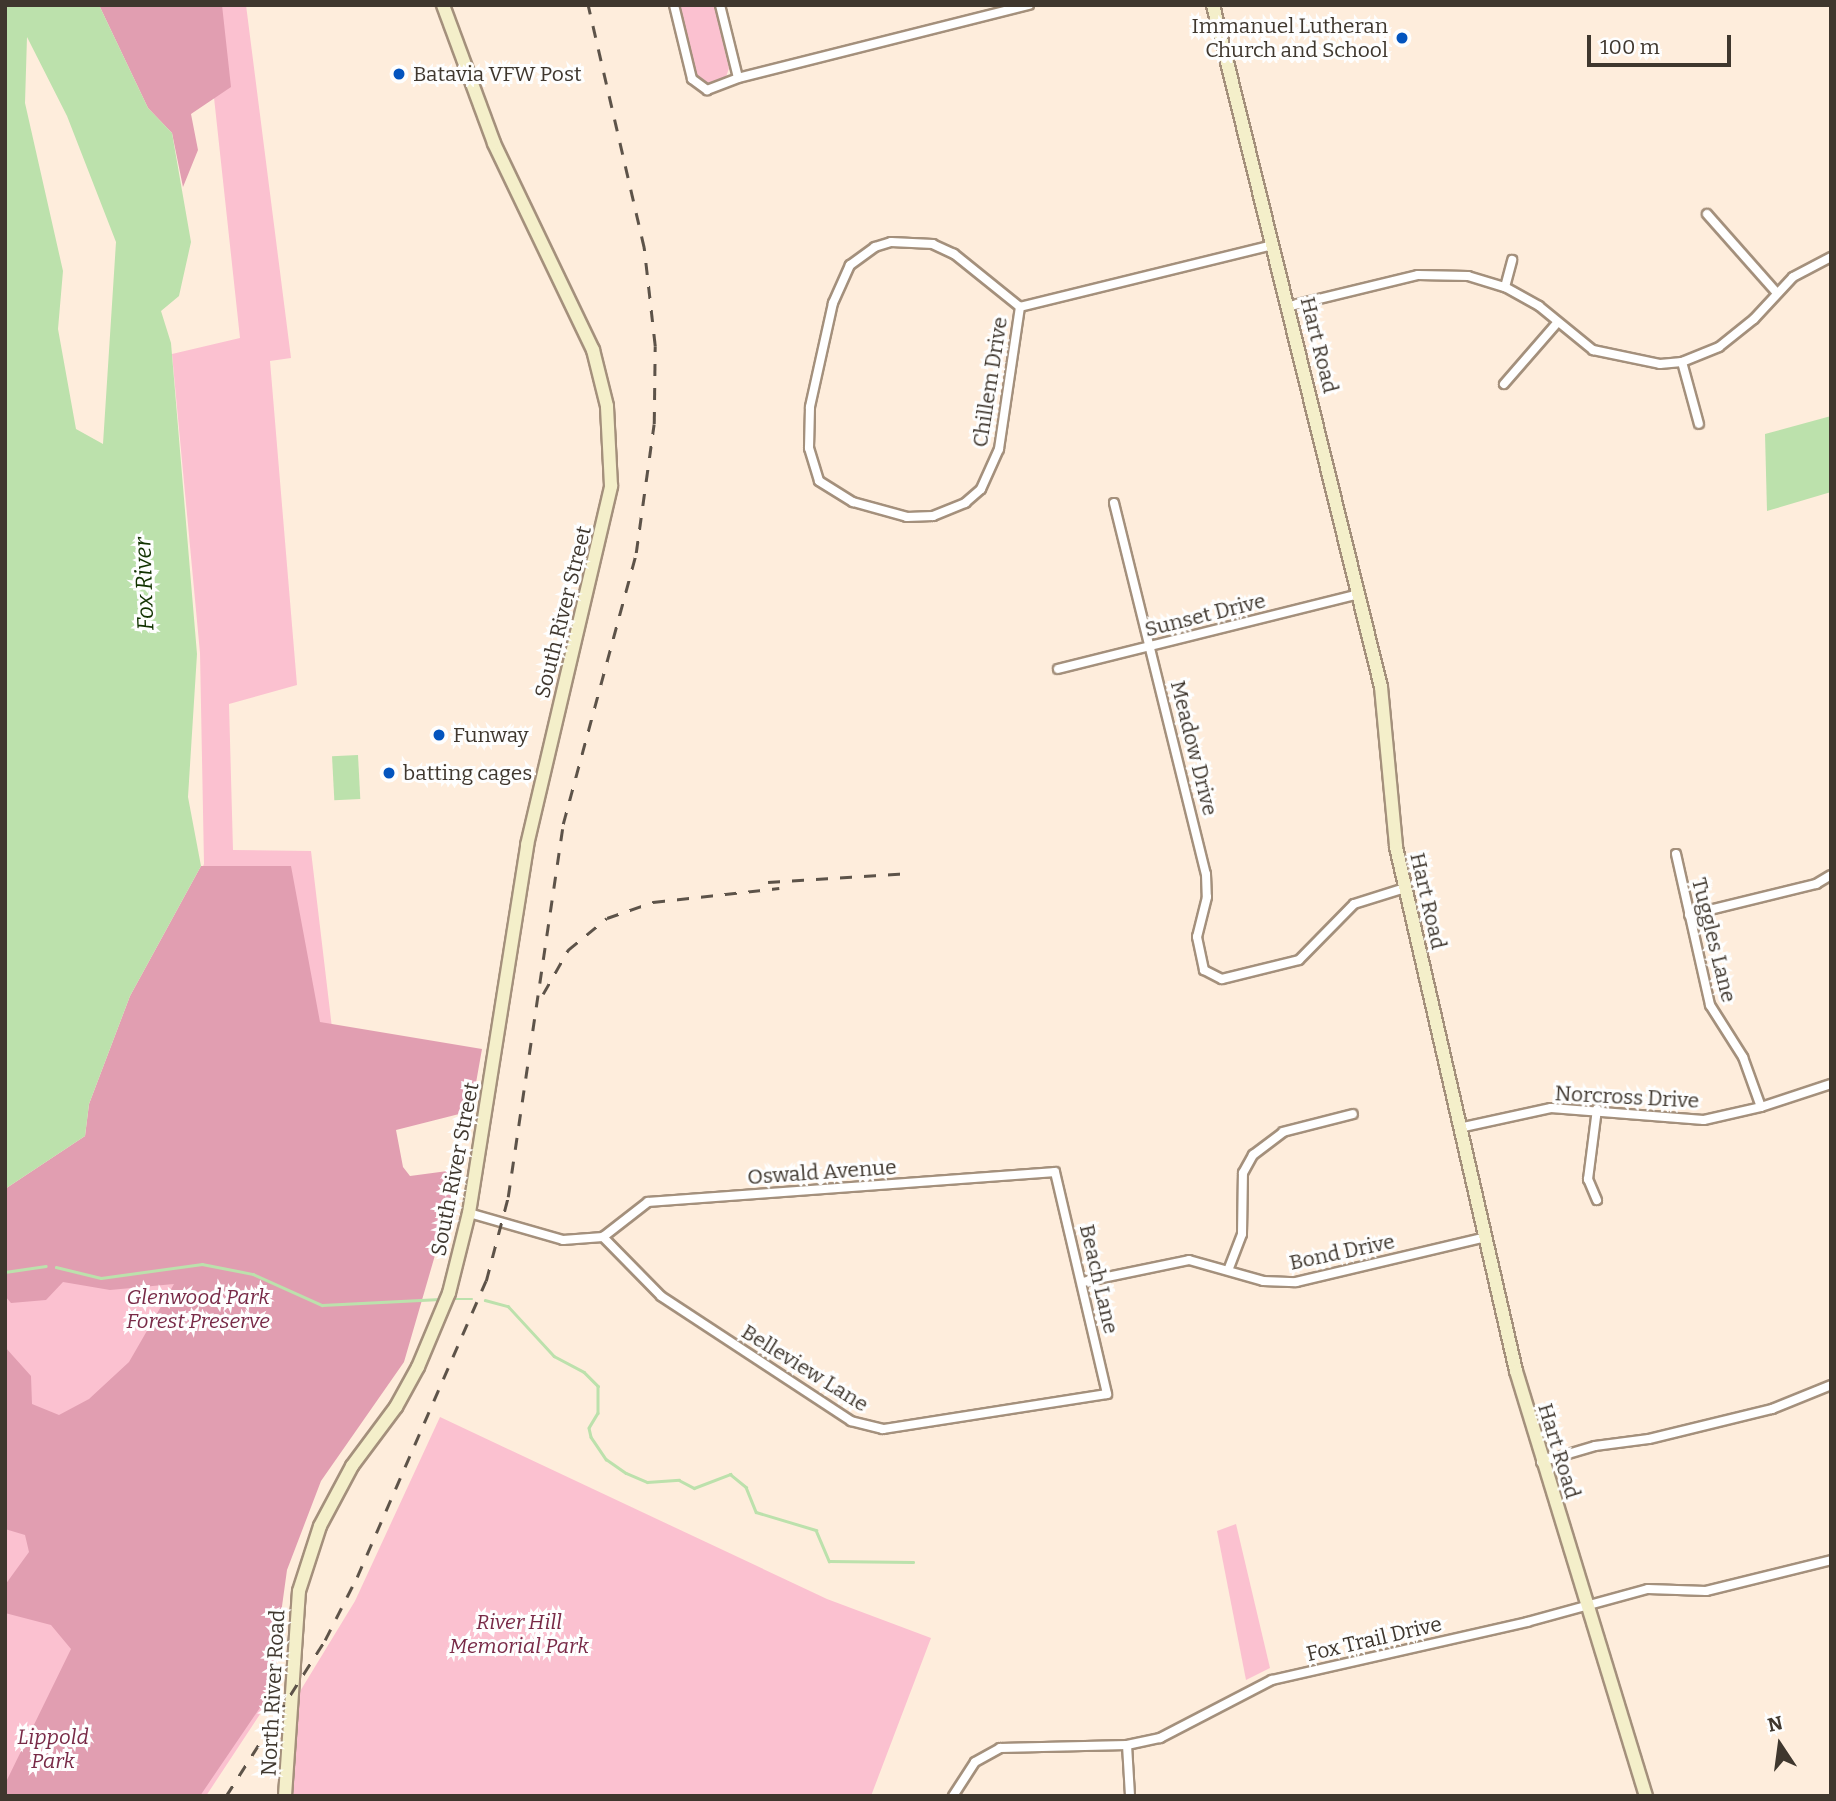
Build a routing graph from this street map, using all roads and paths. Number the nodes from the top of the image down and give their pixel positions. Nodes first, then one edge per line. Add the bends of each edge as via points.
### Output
1 (443, 5) edge
2 (674, 5) edge
3 (720, 5) edge
4 (1029, 5) edge
5 (1213, 5) edge
6 (990, 10) edge
7 (738, 78) junction
8 (1707, 215) dead end
9 (1273, 245) junction
10 (1831, 257) edge
11 (1512, 260) dead end
12 (1504, 287) junction
13 (1776, 292) junction
14 (1290, 306) junction
15 (1020, 307) junction
16 (1557, 323) junction
17 (1682, 362) junction
18 (1504, 384) dead end
19 (1699, 424) dead end
20 (1114, 503) dead end
21 (1359, 594) junction
22 (1151, 646) junction
23 (1059, 669) dead end
24 (1676, 854) dead end
25 (1831, 875) edge
26 (1405, 888) junction
27 (1689, 915) junction
28 (1831, 1084) edge
29 (1761, 1107) junction
30 (1597, 1109) junction
31 (1353, 1114) dead end
32 (1459, 1128) junction
33 (1055, 1172) joint
34 (1598, 1200) dead end
35 (469, 1213) junction
36 (603, 1237) junction
37 (1487, 1237) junction
38 (1229, 1268) junction
39 (1083, 1282) junction
40 (1831, 1385) edge
41 (1107, 1394) joint
42 (396, 1408) joint
43 (1541, 1462) junction
44 (1831, 1560) edge
45 (1587, 1602) junction
46 (1127, 1745) junction
47 (285, 1796) edge
48 (953, 1796) edge
49 (1130, 1796) edge
50 (1646, 1796) edge

1 - 35 main road, South River Street via 494,144 593,350 607,406 612,457 607,515 554,721 519,891
2 - 7 street via 694,83 707,90
3 - 7 street
4 - 6 street
5 - 9 main road, Hart Road
6 - 7 street
8 - 13 street
9 - 14 main road, Hart Road
9 - 15 street, Chillem Drive
10 - 13 street via 1793,277
11 - 12 street
12 - 14 street via 1468,276 1418,275
12 - 16 street
13 - 17 street via 1737,335
14 - 21 main road, Hart Road
15 - 15 street, Chillem Drive via 999,449 981,489 946,512 907,517 853,502 819,481 809,448 810,407 833,303 850,265 891,242 933,244 954,254
16 - 17 street via 1593,351 1637,363
16 - 18 street
17 - 19 street
20 - 22 street, Meadow Drive
21 - 22 street, Sunset Drive
21 - 26 main road, Hart Road via 1381,687 1391,813
22 - 23 street, Sunset Drive
22 - 26 street, Meadow Drive via 1208,886 1199,923 1204,970 1212,977 1234,977 1299,960 1354,904
24 - 27 street, Tuggles Lane
25 - 27 street via 1816,884
26 - 32 main road, Hart Road
27 - 29 street, Tuggles Lane via 1710,1005 1743,1057
28 - 29 street, Norcross Drive
29 - 30 street, Norcross Drive via 1704,1120 1676,1121
30 - 32 street, Norcross Drive via 1550,1108
30 - 34 street via 1588,1179
31 - 38 street via 1283,1132 1253,1154 1243,1173 1242,1234
32 - 37 main road, Hart Road
33 - 36 street, Oswald Avenue via 648,1202
33 - 39 street, Beach Lane
35 - 36 street via 563,1240
35 - 42 main road, South River Street via 449,1293
36 - 41 street, Belleview Lane via 661,1296 866,1427 883,1429
37 - 38 street, Bond Drive via 1296,1282 1264,1281
37 - 43 main road, Hart Road
38 - 39 street, Bond Drive via 1189,1260
39 - 41 street, Beach Lane
40 - 43 street via 1772,1409 1649,1439 1595,1446
42 - 47 main road, North River Road via 352,1466 320,1526 299,1591
43 - 45 main road, Hart Road
44 - 45 street, Fox Trail Drive via 1706,1591 1647,1589
45 - 46 street, Fox Trail Drive via 1527,1622 1272,1680 1190,1725
45 - 50 main road, Hart Road
46 - 48 street, Fox Trail Drive via 1000,1748 975,1762
46 - 49 street

